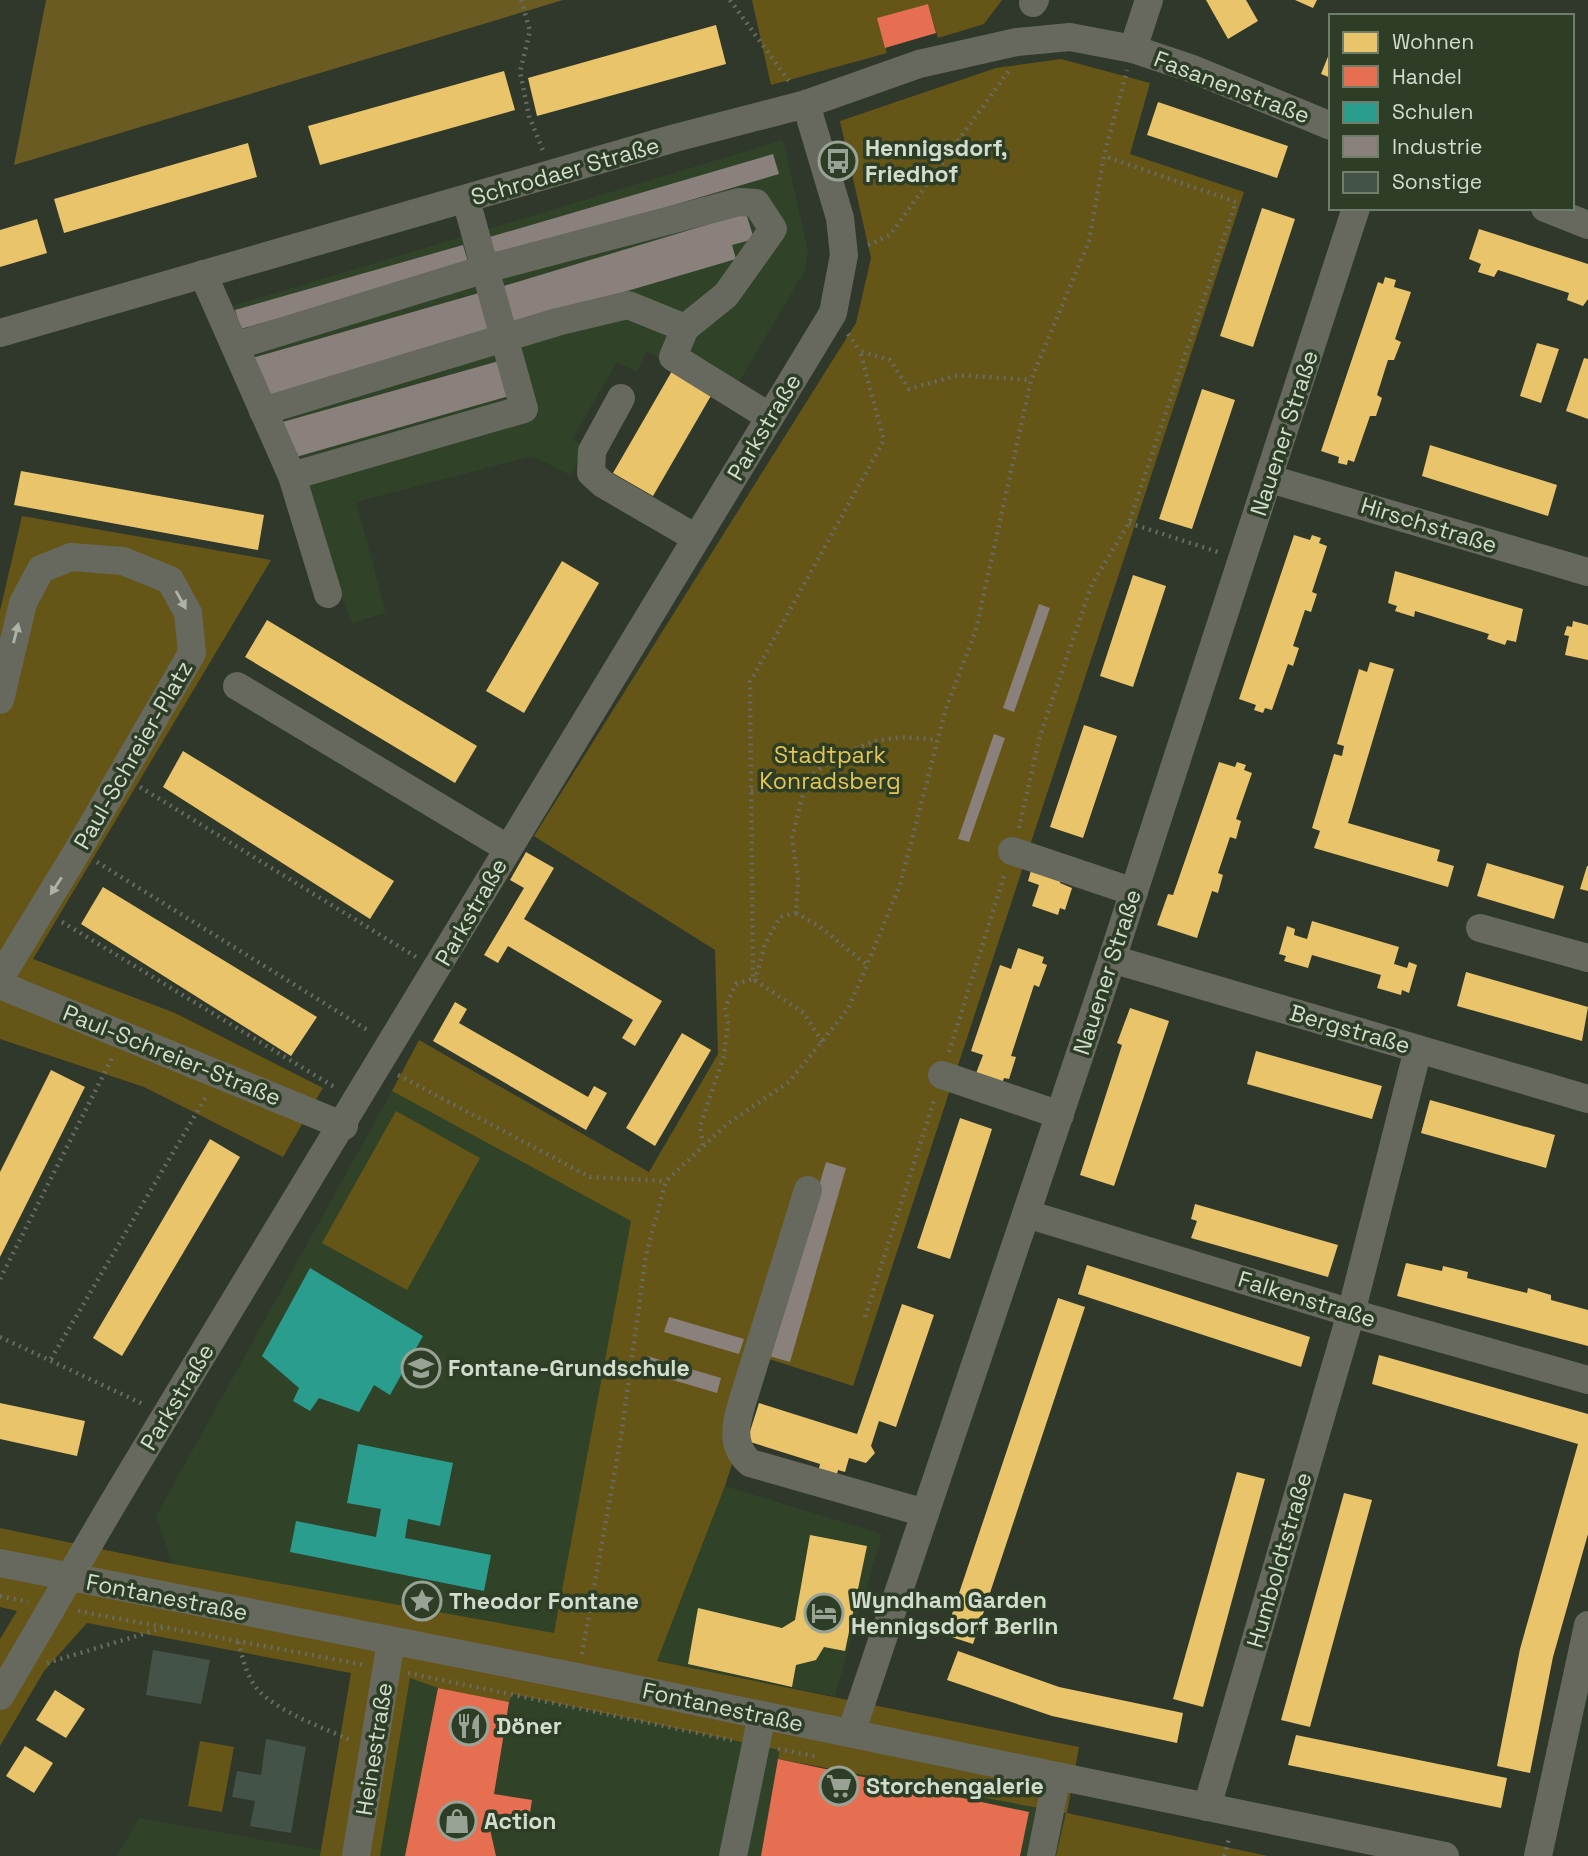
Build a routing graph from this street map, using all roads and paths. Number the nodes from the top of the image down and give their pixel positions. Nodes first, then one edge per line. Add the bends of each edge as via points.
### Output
1 (521, 0) edge
2 (730, 0) edge
3 (1149, 0) edge
4 (1017, 42) junction
5 (1133, 49) junction
6 (806, 104) junction
7 (1329, 125) edge
8 (1104, 156) junction
9 (552, 174) junction
10 (466, 200) junction
11 (1355, 210) edge
12 (1550, 210) edge
13 (1588, 225) edge
14 (844, 255) junction
15 (485, 270) junction
16 (203, 274) junction
17 (685, 328) junction
18 (0, 333) edge
19 (505, 341) junction
20 (235, 346) junction
21 (1031, 380) junction
22 (621, 398) dead end
23 (263, 411) junction
24 (770, 417) junction
25 (292, 476) junction
26 (1270, 479) junction
27 (1129, 523) junction
28 (696, 538) junction
29 (1243, 561) junction
30 (1588, 572) edge
31 (328, 594) dead end
32 (237, 686) dead end
33 (0, 700) edge
34 (937, 740) junction
35 (122, 776) junction
36 (804, 788) junction
37 (751, 791) junction
38 (507, 848) junction
39 (78, 850) junction
40 (1012, 851) junction
41 (1134, 892) junction
42 (41, 909) junction
43 (796, 913) junction
44 (1480, 928) dead end
45 (1112, 958) junction
46 (1588, 958) edge
47 (867, 965) junction
48 (438, 970) junction
49 (0, 978) edge
50 (754, 981) junction
51 (0, 985) edge
52 (124, 1034) junction
53 (822, 1042) junction
54 (1418, 1049) junction
55 (386, 1056) junction
56 (220, 1074) junction
57 (942, 1075) junction
58 (1588, 1099) edge
59 (358, 1102) junction
60 (1060, 1115) junction
61 (344, 1126) junction
62 (703, 1146) junction
63 (666, 1181) junction
64 (808, 1190) dead end
65 (1027, 1213) junction
66 (0, 1279) edge
67 (1351, 1313) junction
68 (865, 1317) dead end
69 (0, 1337) edge
70 (51, 1359) junction
71 (1588, 1380) edge
72 (166, 1415) junction
73 (925, 1513) junction
74 (0, 1563) edge
75 (71, 1578) junction
76 (54, 1607) junction
77 (1588, 1625) edge
78 (164, 1628) junction
79 (238, 1642) junction
80 (582, 1654) dead end
81 (389, 1655) junction
82 (7, 1685) edge
83 (762, 1715) junction
84 (851, 1733) junction
85 (756, 1745) junction
86 (373, 1752) junction
87 (819, 1757) dead end
88 (1057, 1776) junction
89 (1207, 1807) junction
90 (356, 1856) edge
91 (733, 1856) edge
92 (1041, 1856) edge
93 (1445, 1856) edge
94 (1538, 1856) edge

1 - 9 path via 530,31 520,72 529,116
2 - 6 path
3 - 5 street
4 - 5 street, Schrodaer Straße via 1070,37
4 - 6 street, Schrodaer Straße via 919,64
4 - 14 path via 1015,61 890,235
5 - 7 street, Fasanenstraße
5 - 8 path
6 - 9 street, Schrodaer Straße
6 - 14 street, Parkstraße via 840,218
8 - 21 path via 1089,241
8 - 27 path via 1236,202
9 - 10 street, Schrodaer Straße
10 - 15 street
10 - 16 street, Schrodaer Straße
11 - 26 street, Nauener Straße
12 - 13 street
14 - 24 street, Parkstraße via 833,313
15 - 17 street via 739,202 756,203 773,229 726,295
15 - 19 street
15 - 20 street
16 - 18 street, Schrodaer Straße
16 - 20 street
17 - 19 street via 628,305
17 - 24 street via 673,357
19 - 23 street
19 - 25 street via 524,408
20 - 23 street
21 - 34 path via 976,630
21 - 37 path via 958,375 909,389 890,360 860,352 884,440 750,682
22 - 28 street via 592,451 591,473
23 - 25 street
24 - 28 street, Parkstraße
25 - 31 street
26 - 29 street, Nauener Straße
26 - 30 street, Hirschstraße
27 - 29 path
27 - 40 path via 1092,584 1040,736
28 - 38 street, Parkstraße
29 - 41 street, Nauener Straße
32 - 38 street
33 -> 35 street, Paul-Schreier-Platz via 23,603 41,569 71,557 123,561 170,580 188,613 192,653
34 - 36 path via 902,737 874,741 840,755 807,778
34 - 47 path via 900,885
35 - 39 street, Paul-Schreier-Platz
35 - 48 path
36 - 37 path
36 - 43 path via 792,838 798,879
37 - 50 path
38 - 48 street, Parkstraße
39 -> 42 street, Paul-Schreier-Platz
39 - 55 path
40 - 41 street
40 - 57 path
41 - 45 street, Nauener Straße
42 - 49 street, Paul-Schreier-Platz
42 - 59 path
43 - 47 path
43 - 50 path via 780,917 765,944
44 - 46 street
45 - 54 street, Bergstraße
45 - 60 street, Nauener Straße
47 - 53 path via 848,1009
48 - 55 street, Parkstraße
50 - 53 path via 804,1013
50 - 62 path via 736,984 725,1007 724,1056 700,1126
51 - 52 street, Paul-Schreier-Straße
52 - 56 street, Paul-Schreier-Straße
52 - 66 path
53 - 62 path via 789,1082
54 - 58 street, Bergstraße
54 - 67 street, Humboldtstraße
55 - 59 street, Parkstraße
55 - 63 path via 443,1096 590,1177
56 - 61 street, Paul-Schreier-Straße
56 - 70 path
57 - 60 street
57 - 68 path
59 - 61 street, Parkstraße
60 - 65 street, Nauener Straße
61 - 72 street, Parkstraße
62 - 63 path
63 - 80 path via 646,1255 621,1437
64 - 73 street via 738,1418 736,1445 750,1463
65 - 67 street, Falkenstraße
65 - 73 street, Nauener Straße
67 - 71 street, Falkenstraße
67 - 89 street, Humboldtstraße
69 - 70 path
70 - 72 path
72 - 75 street, Parkstraße
73 - 84 street, Nauener Straße
74 - 75 street, Fontanestraße
75 - 76 street, Parkstraße
75 - 81 street, Fontanestraße
76 - 78 path
76 - 82 street, Parkstraße
77 - 94 street
78 - 79 path
78 - 82 path
79 - 81 path
79 - 86 path via 246,1671 260,1691 290,1712
81 - 83 street, Fontanestraße
81 - 85 path
81 - 86 street, Heinestraße
83 - 84 street, Fontanestraße
83 - 85 street
84 - 88 street, Fontanestraße
85 - 87 path
85 - 91 street
86 - 90 street, Heinestraße
88 - 89 street, Fontanestraße
88 - 92 street
89 - 93 street, Fontanestraße

